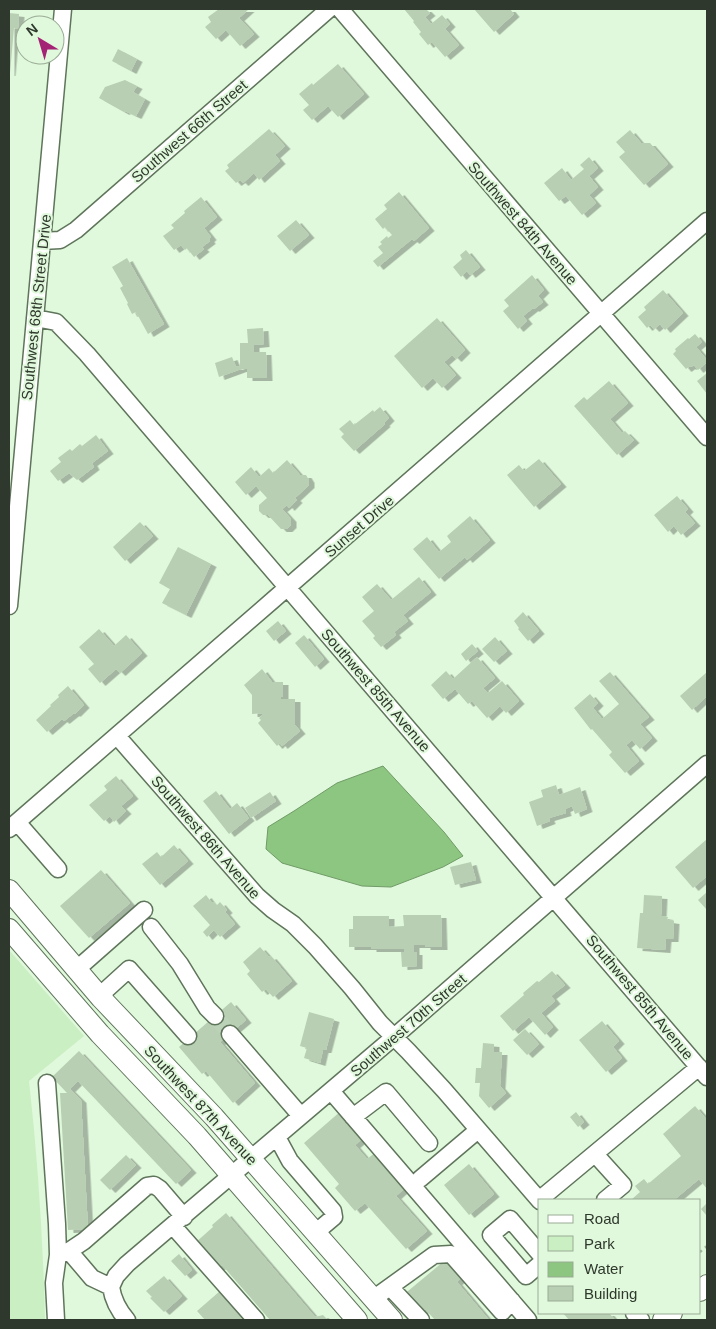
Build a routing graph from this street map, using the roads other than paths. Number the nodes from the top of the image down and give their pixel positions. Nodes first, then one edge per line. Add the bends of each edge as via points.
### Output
1 (63, 9) edge
2 (329, 9) edge
3 (340, 9) edge
4 (707, 221) edge
5 (42, 241) junction
6 (602, 314) junction
7 (35, 318) junction
8 (707, 437) edge
9 (288, 588) junction
10 (9, 606) edge
11 (117, 736) junction
12 (707, 764) edge
13 (15, 822) edge
14 (58, 869) dead end
15 (9, 890) edge
16 (554, 897) junction
17 (144, 910) dead end
18 (151, 927) dead end
19 (9, 929) edge
20 (77, 970) junction
21 (101, 998) junction
22 (214, 1016) tunnel mouth
23 (100, 1034) junction
24 (230, 1034) tunnel mouth
25 (188, 1036) dead end
26 (394, 1037) junction
27 (703, 1072) edge
28 (47, 1083) dead end
29 (331, 1091) junction
30 (301, 1116) junction
31 (353, 1117) junction
32 (478, 1130) junction
33 (277, 1137) junction
34 (429, 1143) dead end
35 (595, 1154) junction
36 (251, 1159) junction
37 (232, 1176) junction
38 (420, 1179) dead end
39 (541, 1199) edge
40 (606, 1199) edge
41 (538, 1200) edge
42 (178, 1222) junction
43 (316, 1233) junction
44 (538, 1252) edge
45 (63, 1253) junction
46 (538, 1266) edge
47 (390, 1287) junction
48 (111, 1288) junction
49 (374, 1299) junction
50 (508, 1311) edge
51 (56, 1320) edge
52 (127, 1320) edge
53 (256, 1320) edge
54 (357, 1320) edge
55 (392, 1320) edge
56 (421, 1320) edge
57 (528, 1320) edge

1 - 5 street, Southwest 68th Street Drive
2 - 5 street, Southwest 66th Street via 76,230 60,240
3 - 6 street, Southwest 84th Avenue
4 - 6 street, Sunset Drive
5 - 7 street, Southwest 68th Street Drive
6 - 8 street, Southwest 84th Avenue
6 - 9 street, Sunset Drive
7 - 9 street, Southwest 85th Avenue via 56,322 80,346
7 - 10 street, Southwest 68th Street Drive
9 - 11 street, Sunset Drive
9 - 16 street, Southwest 85th Avenue
11 - 13 street, Sunset Drive
11 - 26 street, Southwest 86th Avenue via 257,896 308,938
12 - 16 street, Southwest 70th Street
13 - 14 street
15 - 20 main road, Southwest 87th Avenue
16 - 26 street, Southwest 70th Street
16 - 27 street, Southwest 85th Avenue
17 - 20 street
18 - 22 street
19 - 23 main road, Southwest 87th Avenue
20 - 21 main road, Southwest 87th Avenue
21 - 23 main road via 98,1010
21 - 25 street via 107,988 129,969
21 - 36 main road, Southwest 87th Avenue
23 - 37 main road, Southwest 87th Avenue
24 - 30 street
26 - 29 street, Southwest 70th Street
26 - 32 street, Southwest 86th Avenue
27 - 35 street
28 - 45 street via 57,1224
29 - 30 street, Southwest 70th Street
29 - 31 street
30 - 33 street, Southwest 70th Street
31 - 34 street via 386,1092
31 - 50 street
32 - 38 street
32 - 41 street, Southwest 86th Avenue
33 - 36 street, Southwest 70th Street
33 - 43 street via 290,1161 332,1211 334,1217
35 - 39 street
35 - 40 street via 622,1185
36 - 37 street, Southwest 70th Street
36 - 43 main road, Southwest 87th Avenue
37 - 42 street, Southwest 70th Street
37 - 54 main road, Southwest 87th Avenue
42 - 45 street via 160,1189 154,1185 147,1186 84,1241
42 - 48 street, Southwest 70th Street via 121,1271
42 - 53 street
43 - 49 main road, Southwest 87th Avenue
44 - 46 street via 510,1219 492,1234 526,1276
45 - 48 street via 92,1278
45 - 51 street via 54,1284
47 - 49 street
47 - 50 street via 434,1255 451,1254
47 - 56 street
48 - 52 street via 116,1305
49 - 55 main road, Southwest 87th Avenue
50 - 57 street

